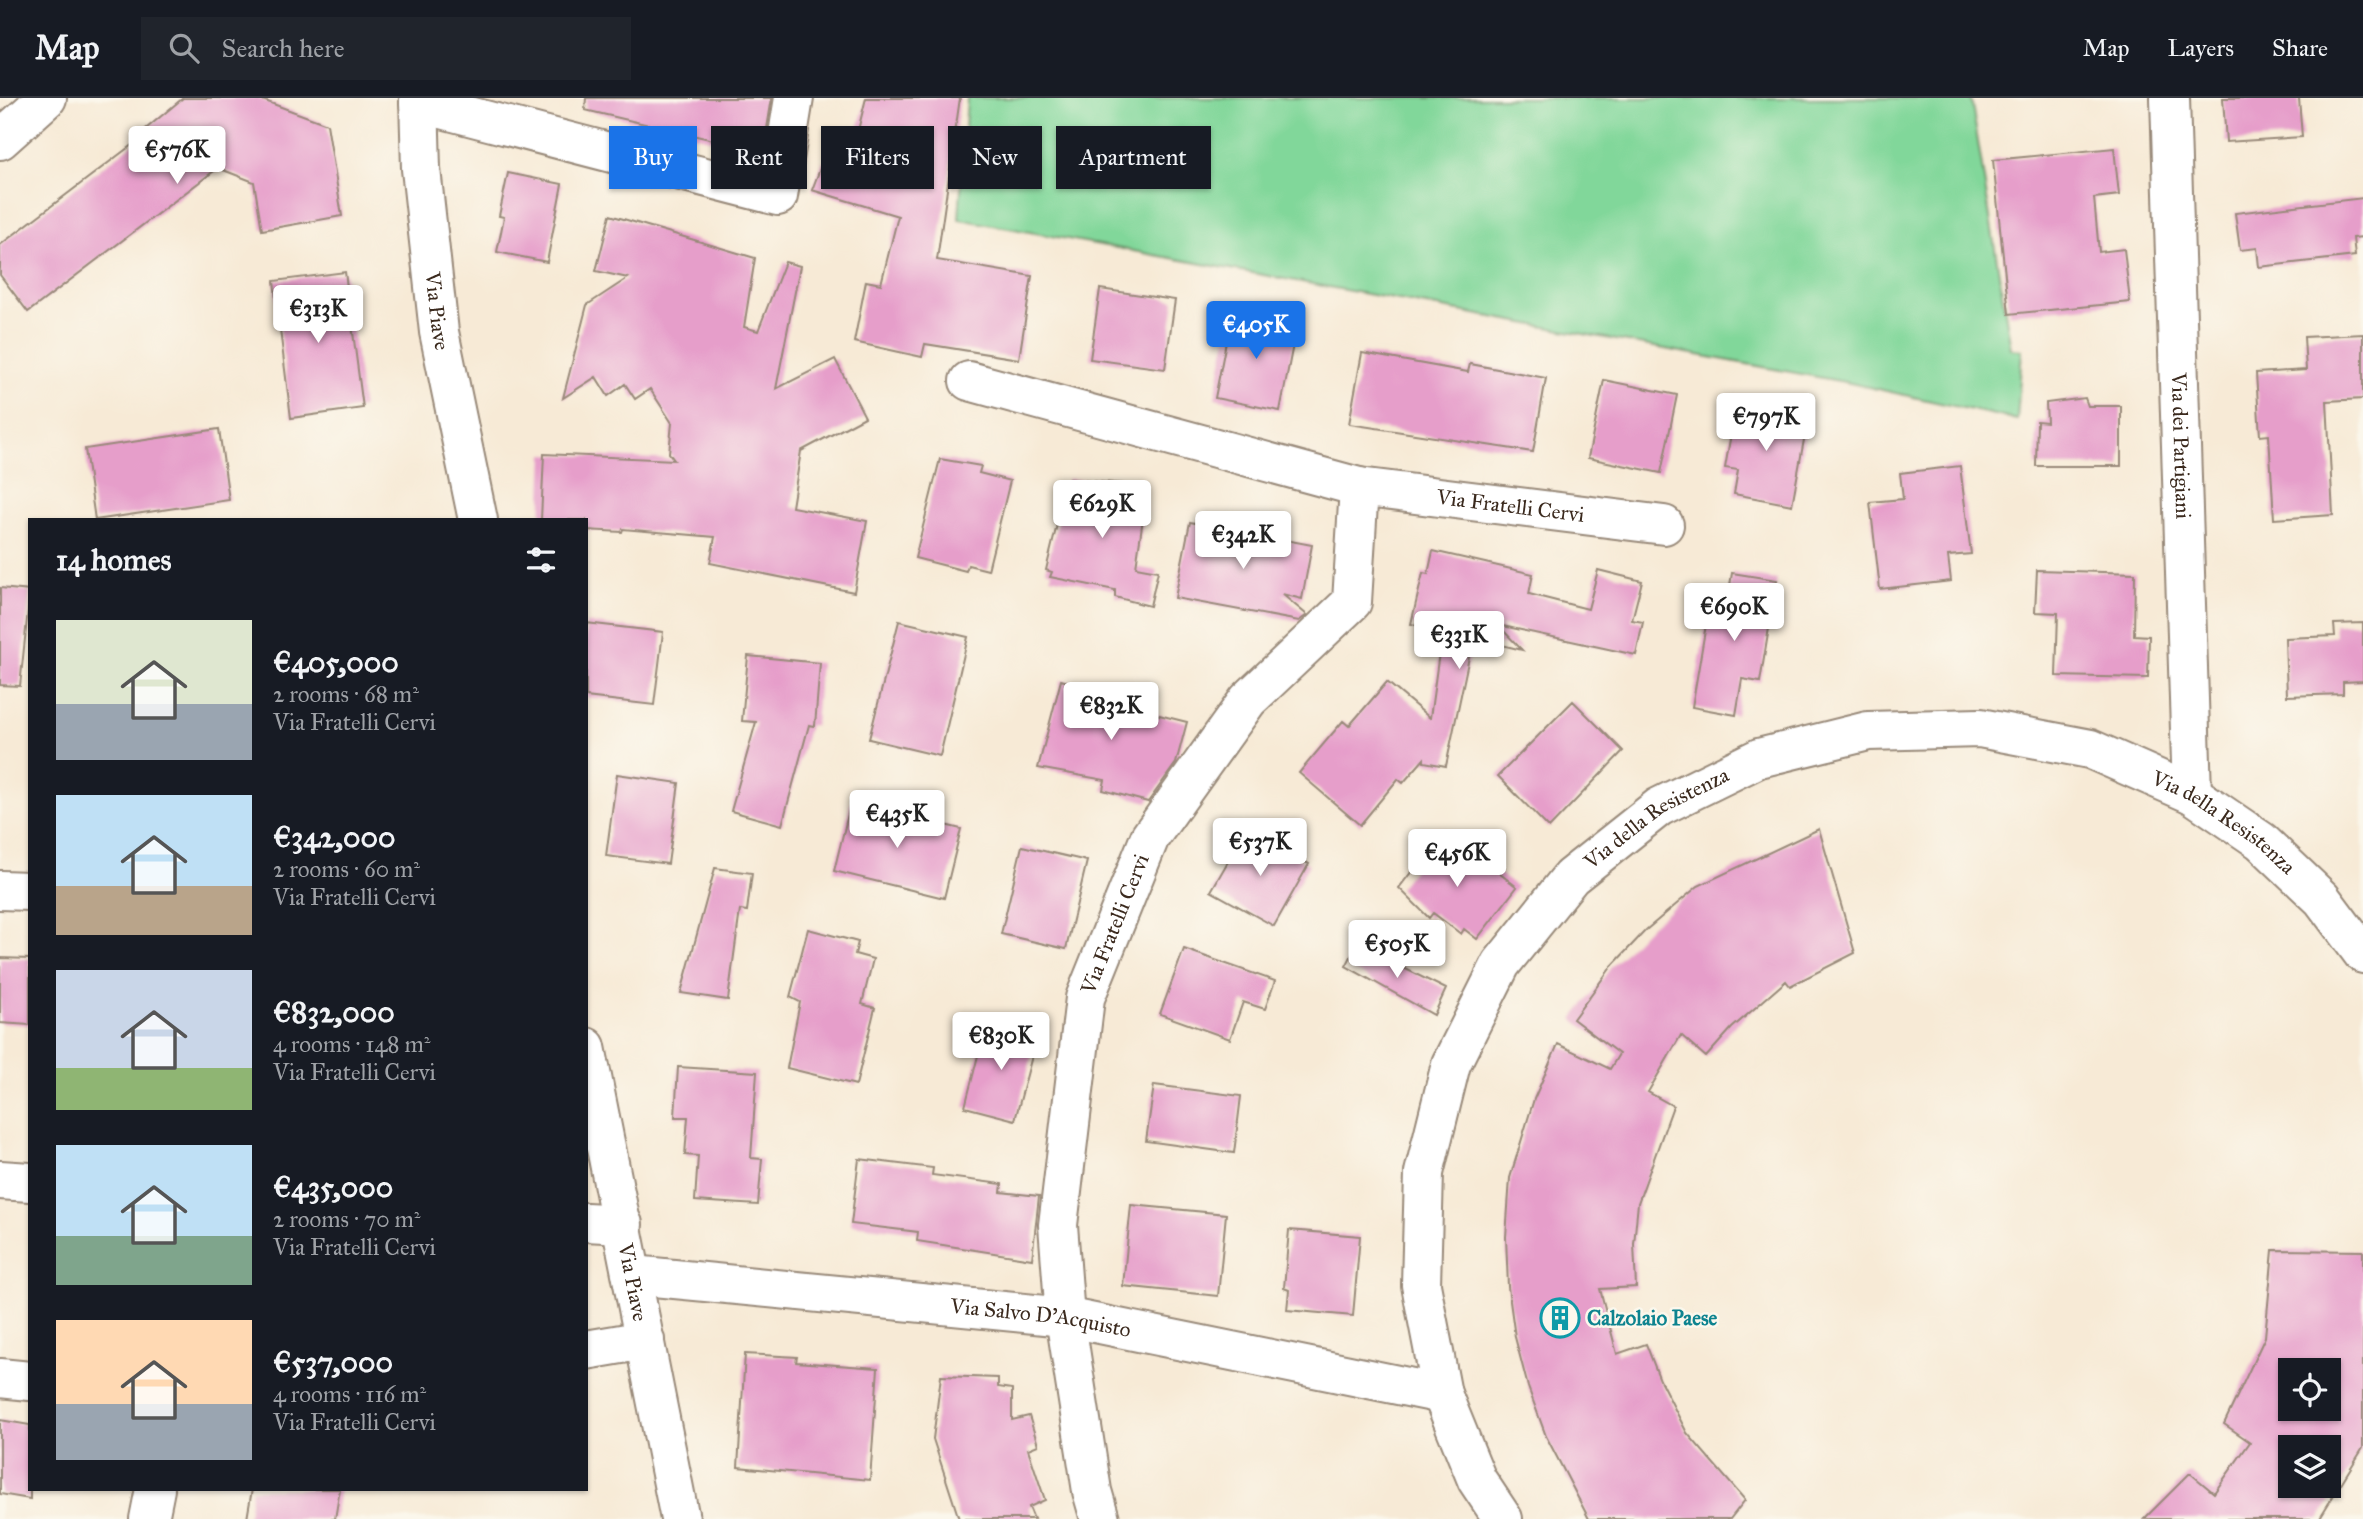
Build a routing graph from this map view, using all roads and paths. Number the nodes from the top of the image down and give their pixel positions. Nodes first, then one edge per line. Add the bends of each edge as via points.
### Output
1 (47, 98) edge
2 (794, 98) edge
3 (2170, 98) edge
4 (419, 101) edge
5 (0, 140) edge
6 (969, 381) dead end
7 (1359, 487) junction
8 (478, 518) edge
9 (1664, 525) dead end
10 (2192, 794) junction
11 (0, 890) edge
12 (28, 891) edge
13 (2363, 954) edge
14 (588, 1067) edge
15 (0, 1180) edge
16 (28, 1182) edge
17 (604, 1223) edge
18 (633, 1275) junction
19 (1065, 1317) junction
20 (645, 1340) junction
21 (588, 1350) edge
22 (0, 1378) edge
23 (28, 1381) edge
24 (1442, 1394) junction
25 (155, 1491) edge
26 (149, 1519) edge
27 (680, 1519) edge
28 (1100, 1519) edge
29 (1503, 1519) edge

1 - 5 street
2 - 4 street via 778,196
3 - 10 street, Via dei Partigiani
4 - 8 street, Via Piave via 421,169 439,332
6 - 7 street, Via Fratelli Cervi
7 - 9 street, Via Fratelli Cervi
7 - 19 street, Via Fratelli Cervi via 1352,602 1248,700 1150,837 1085,998 1058,1225
10 - 13 street, Via della Resistenza via 2261,841 2322,899
10 - 24 street, Via della Resistenza via 2090,749 1980,728 1868,731 1759,758 1659,807 1582,868 1501,964 1451,1064 1424,1173 1421,1285
11 - 12 street
14 - 17 street, Via Piave
15 - 16 street
17 - 18 street, Via Piave
18 - 19 street, Via Salvo D'Acquisto
18 - 20 street, Via Piave
19 - 24 street, Via Salvo D'Acquisto
19 - 28 street, Via Fratelli Cervi
20 - 21 street
20 - 27 street, Via Piave
22 - 23 street
24 - 29 street, Via della Resistenza via 1477,1479
25 - 26 street

